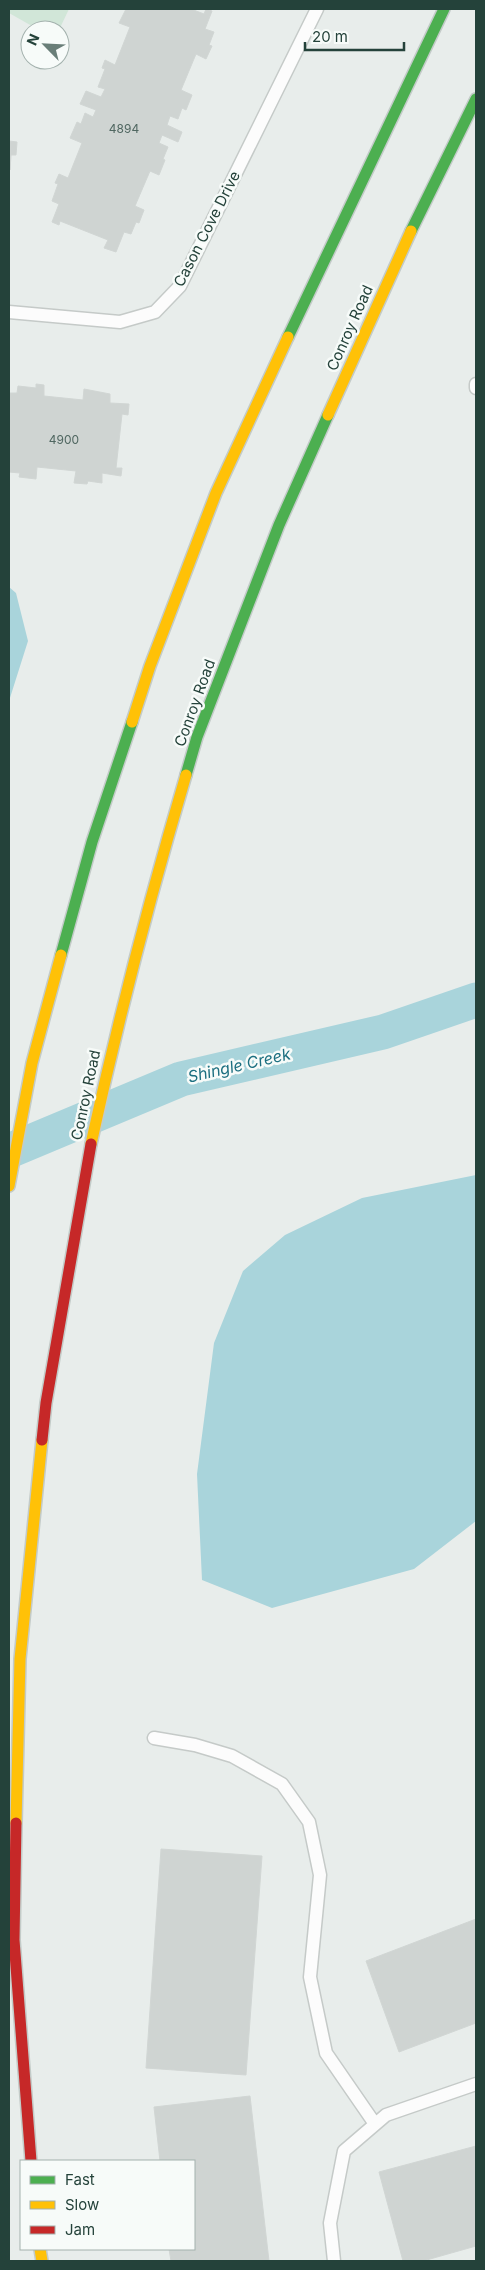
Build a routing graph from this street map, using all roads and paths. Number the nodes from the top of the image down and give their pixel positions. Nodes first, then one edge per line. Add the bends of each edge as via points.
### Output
1 (317, 9) edge
2 (444, 9) edge
3 (476, 99) edge
4 (9, 312) edge
5 (476, 384) edge
6 (476, 388) edge
7 (9, 1186) edge
8 (154, 1738) dead end
9 (476, 2084) edge
10 (375, 2124) junction
11 (31, 2160) edge
12 (334, 2261) edge

1 - 4 lane, Cason Cove Drive via 180,286 155,312 120,322
2 - 7 main road via 330,245 216,493 150,666 92,842 32,1063
3 - 11 main road, Conroy Road via 401,250 278,525 197,737 114,1036 83,1180 46,1402 20,1659 14,1940
5 - 6 lane
8 - 10 lane via 232,1756 282,1784 309,1822 320,1875 310,1977 326,2053
9 - 10 lane via 386,2115
10 - 12 lane via 344,2151 330,2223

